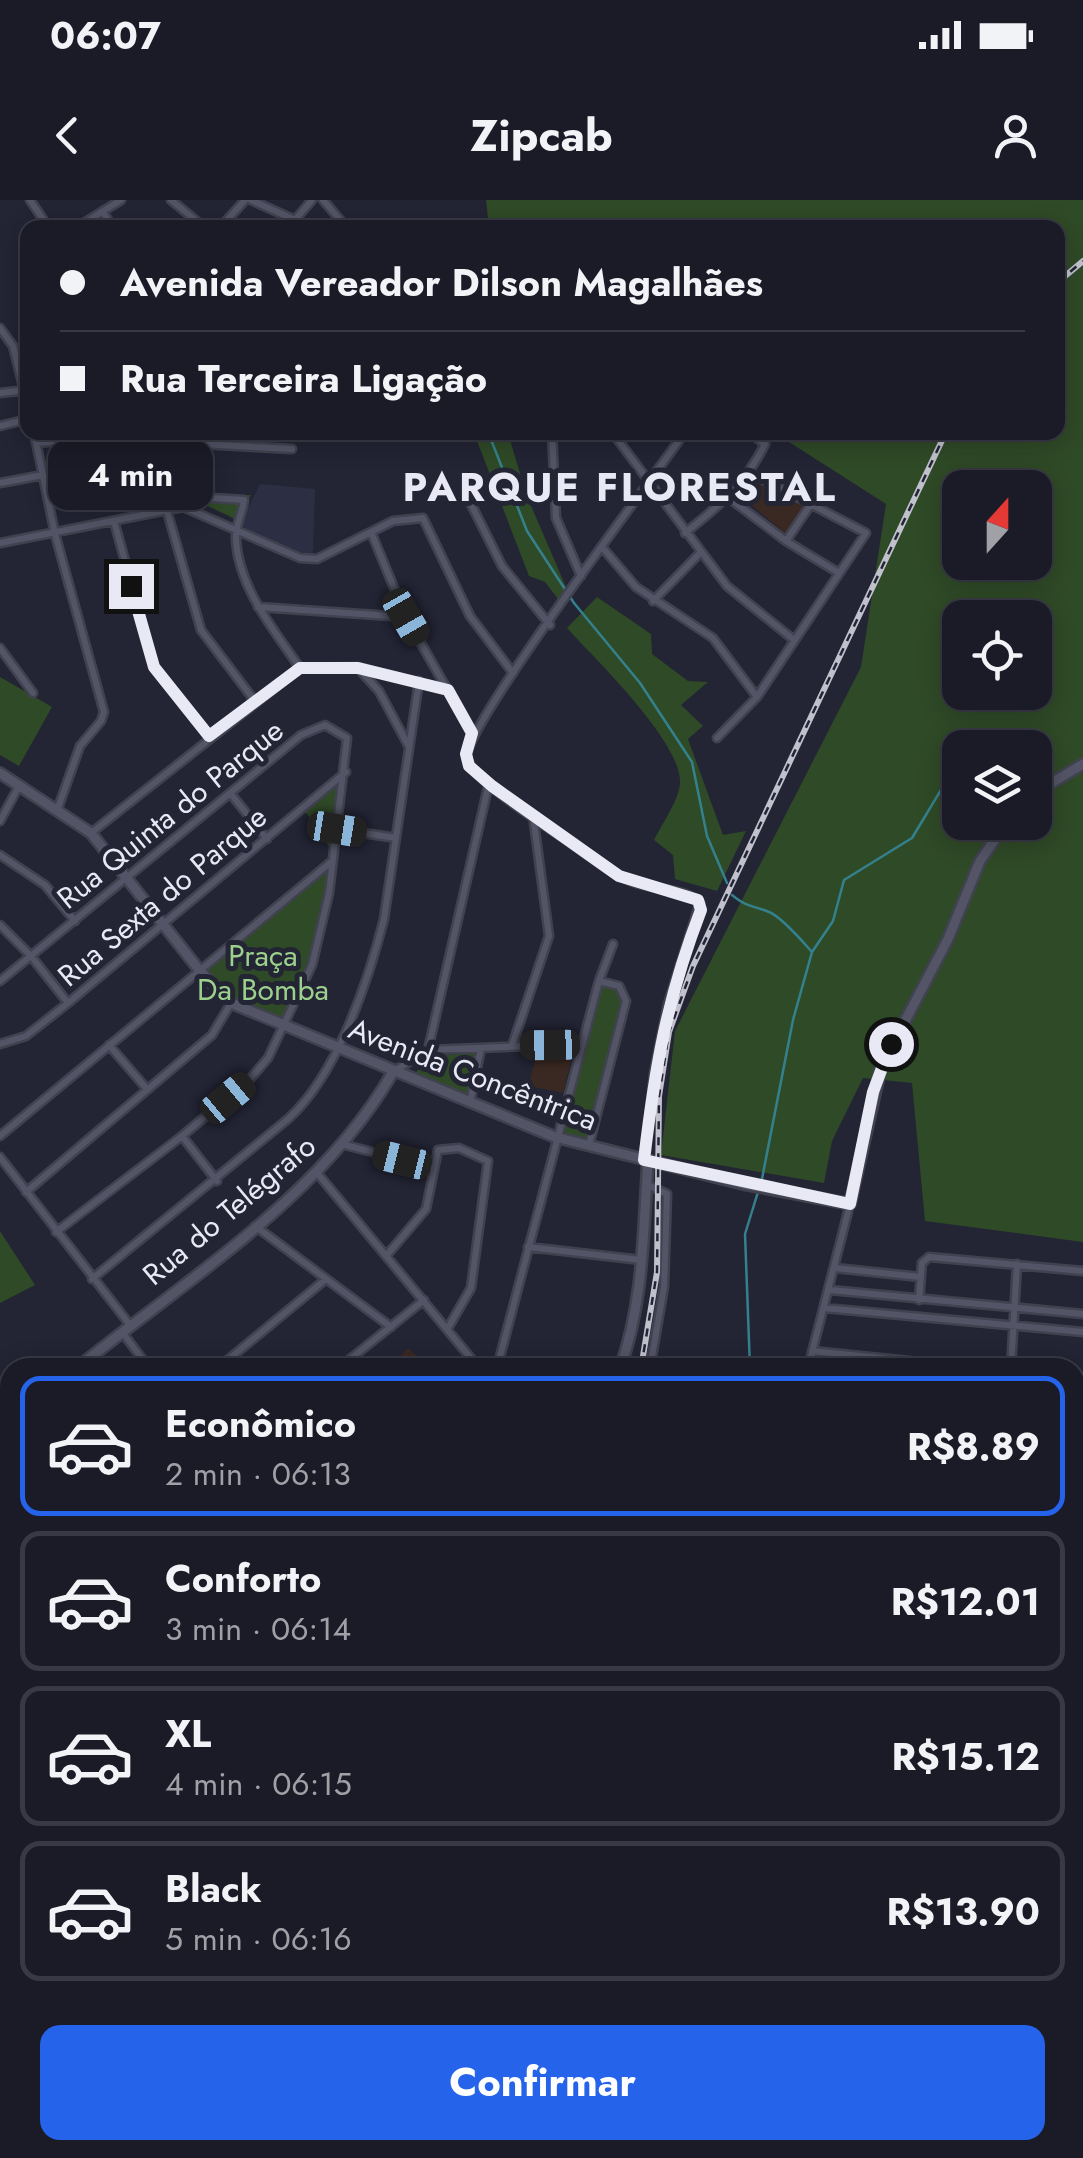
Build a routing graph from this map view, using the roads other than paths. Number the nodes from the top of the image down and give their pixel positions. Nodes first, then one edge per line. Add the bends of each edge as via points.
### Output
1 (121, 200) edge
2 (171, 200) edge
3 (248, 200) edge
4 (322, 200) edge
5 (103, 212) junction
6 (90, 220) edge
7 (108, 220) edge
8 (196, 220) edge
9 (229, 220) edge
10 (289, 220) edge
11 (340, 220) edge
12 (0, 328) edge
13 (20, 370) edge
14 (36, 440) edge
15 (68, 440) edge
16 (119, 440) edge
17 (180, 440) edge
18 (552, 440) edge
19 (618, 440) edge
20 (679, 440) edge
21 (761, 440) edge
22 (37, 443) junction
23 (180, 444) junction
24 (292, 450) dead end
25 (748, 472) junction
26 (43, 475) junction
27 (650, 482) junction
28 (0, 483) edge
29 (466, 494) dead end
30 (182, 496) junction
31 (729, 498) junction
32 (812, 504) junction
33 (183, 508) junction
34 (167, 510) junction
35 (114, 522) junction
36 (236, 531) junction
37 (371, 532) junction
38 (685, 533) junction
39 (55, 534) junction
40 (786, 542) junction
41 (0, 543) edge
42 (602, 546) junction
43 (699, 554) junction
44 (839, 574) junction
45 (580, 578) junction
46 (654, 601) junction
47 (257, 606) junction
48 (406, 617) junction
49 (550, 625) junction
50 (794, 640) junction
51 (0, 648) edge
52 (300, 668) junction
53 (358, 668) junction
54 (513, 673) junction
55 (419, 682) junction
56 (448, 690) junction
57 (33, 692) dead end
58 (757, 697) junction
59 (254, 700) junction
60 (472, 733) junction
61 (209, 736) junction
62 (717, 738) dead end
63 (409, 746) junction
64 (1083, 764) edge
65 (346, 772) junction
66 (0, 773) edge
67 (1052, 783) edge
68 (489, 784) junction
69 (20, 785) junction
70 (230, 794) junction
71 (58, 808) junction
72 (533, 815) junction
73 (0, 821) edge
74 (337, 829) junction
75 (92, 833) junction
76 (396, 838) junction
77 (267, 840) junction
78 (992, 840) edge
79 (0, 855) edge
80 (332, 862) junction
81 (128, 877) junction
82 (75, 920) junction
83 (164, 924) junction
84 (0, 925) edge
85 (613, 944) dead end
86 (31, 956) junction
87 (200, 971) junction
88 (0, 981) edge
89 (599, 981) junction
90 (68, 1003) junction
91 (231, 1003) junction
92 (284, 1026) junction
93 (0, 1044) edge
94 (580, 1044) junction
95 (109, 1045) junction
96 (512, 1046) junction
97 (337, 1048) junction
98 (481, 1048) junction
99 (428, 1050) junction
100 (393, 1072) junction
101 (146, 1088) junction
102 (470, 1103) junction
103 (0, 1136) edge
104 (182, 1136) junction
105 (555, 1138) junction
106 (345, 1145) junction
107 (588, 1146) junction
108 (0, 1158) edge
109 (646, 1161) junction
110 (431, 1167) junction
111 (318, 1174) junction
112 (217, 1181) junction
113 (646, 1184) junction
114 (26, 1192) junction
115 (850, 1204) junction
116 (254, 1226) junction
117 (56, 1232) junction
118 (528, 1247) junction
119 (387, 1255) junction
120 (642, 1260) junction
121 (1018, 1264) junction
122 (835, 1268) junction
123 (1083, 1272) edge
124 (920, 1277) junction
125 (92, 1279) junction
126 (326, 1279) junction
127 (830, 1290) junction
128 (424, 1300) junction
129 (919, 1300) junction
130 (824, 1308) junction
131 (1017, 1309) junction
132 (1083, 1314) edge
133 (1016, 1326) junction
134 (391, 1327) junction
135 (126, 1328) junction
136 (448, 1328) junction
137 (1083, 1332) edge
138 (812, 1351) junction
139 (89, 1358) edge
140 (143, 1358) edge
141 (230, 1358) edge
142 (352, 1358) edge
143 (471, 1358) edge
144 (499, 1358) edge
145 (623, 1358) edge
146 (652, 1358) edge
147 (810, 1358) edge
148 (880, 1358) edge
149 (1012, 1358) edge

1 - 5 street
2 - 8 street
3 - 9 street
3 - 10 street
4 - 11 street
5 - 6 street
5 - 7 street
12 - 13 street
14 - 22 street
15 - 22 street
16 - 23 street
17 - 23 street
18 - 45 street via 556,518
19 - 27 street
20 - 27 street
21 - 25 street
22 - 26 street
23 - 24 street
23 - 30 street
25 - 31 street
25 - 32 street
26 - 28 street
26 - 39 street
27 - 38 street
27 - 42 street
29 - 49 street via 502,566
30 - 33 street
30 - 36 street via 244,500
31 - 38 street
31 - 40 street
32 - 40 street
32 - 44 street via 866,536
33 - 34 street
33 - 36 street
34 - 35 street
34 - 59 street via 202,630
35 - 39 street
35 - 61 street via 154,667
36 - 37 street via 280,552 316,559
36 - 47 street
37 - 48 street
37 - 54 street via 423,518 470,616
38 - 43 street
39 - 41 street
39 - 71 street via 104,712 80,746
40 - 44 street
42 - 45 street
42 - 46 street
43 - 46 street
43 - 50 street
44 - 50 street
45 - 49 street
46 - 58 street via 713,638
47 - 48 street
47 - 52 street
48 - 56 street
49 - 54 street
50 - 58 street
51 - 57 street
52 - 53 street
52 - 59 street
53 - 55 street
53 - 63 street
54 - 60 street
55 - 56 street
55 - 63 street
56 - 60 street
58 - 62 street
59 - 61 street
60 - 68 street via 469,766
61 - 75 street
63 - 76 street
64 - 67 street
65 - 70 street, Rua Quinta do Parque via 347,738 325,725 301,735
65 - 74 street
65 - 77 street, Rua Sexta do Parque
66 - 69 street, Avenida Concêntrica
68 - 72 street
68 - 99 street
69 - 71 street, Avenida Concêntrica
69 - 73 street
70 - 77 street
70 - 81 street, Rua Quinta do Parque
71 - 75 street, Avenida Concêntrica
72 - 96 street via 548,936
72 - 109 street via 619,876 698,900 701,910 668,1004 654,1073
74 - 76 street
74 - 80 street
75 - 81 street, Avenida Concêntrica
76 - 97 street via 376,952
77 - 83 street, Rua Sexta do Parque
78 - 115 street via 881,1068
79 - 82 street via 45,885
80 - 87 street
80 - 92 street via 312,965
81 - 82 street, Rua Quinta do Parque
81 - 83 street, Avenida Concêntrica
82 - 86 street, Rua Quinta do Parque
83 - 87 street, Avenida Concêntrica
83 - 90 street, Rua Sexta do Parque
84 - 86 street
85 - 89 street
86 - 88 street, Rua Quinta do Parque
86 - 90 street
87 - 91 street, Avenida Concêntrica
87 - 95 street
89 - 94 street
89 - 107 street via 619,986 626,996
90 - 93 street, Rua Sexta do Parque via 26,1036
91 - 92 street, Avenida Concêntrica
91 - 101 street via 212,1036
92 - 97 street, Avenida Concêntrica
92 - 104 street via 260,1069
94 - 96 street
94 - 105 street
95 - 101 street
95 - 103 street
96 - 98 street
97 - 100 street, Avenida Concêntrica
97 - 112 street via 306,1103
98 - 99 street
98 - 102 street
99 - 100 street
100 - 102 street, Avenida Concêntrica
100 - 106 street, Rua do Telégrafo
101 - 114 street
102 - 105 street, Avenida Concêntrica
104 - 112 street
104 - 117 street
105 - 107 street, Avenida Concêntrica
105 - 118 street
106 - 110 street
106 - 111 street, Rua do Telégrafo
107 - 109 street, Avenida Concêntrica
108 - 114 street
109 - 113 street
109 - 115 street, Avenida Concêntrica
110 - 119 street via 426,1209
110 - 136 street via 447,1146 489,1164 471,1288
111 - 116 street, Rua do Telégrafo
111 - 119 street
112 - 125 street
113 - 120 street
113 - 146 street via 668,1194 664,1287
114 - 117 street
115 - 122 street
116 - 126 street
116 - 135 street, Rua do Telégrafo
117 - 125 street
118 - 120 street
118 - 144 street
119 - 128 street
120 - 145 street
121 - 123 street
121 - 124 street via 929,1257
121 - 131 street
122 - 124 street
122 - 127 street
124 - 129 street
125 - 135 street
126 - 134 street
126 - 141 street
127 - 129 street
127 - 130 street
128 - 134 street
128 - 136 street
129 - 131 street
130 - 133 street
130 - 138 street
131 - 132 street
131 - 133 street
133 - 137 street
133 - 149 street
134 - 142 street
135 - 139 street, Rua do Telégrafo
135 - 140 street
136 - 143 street
138 - 147 street
138 - 148 street

